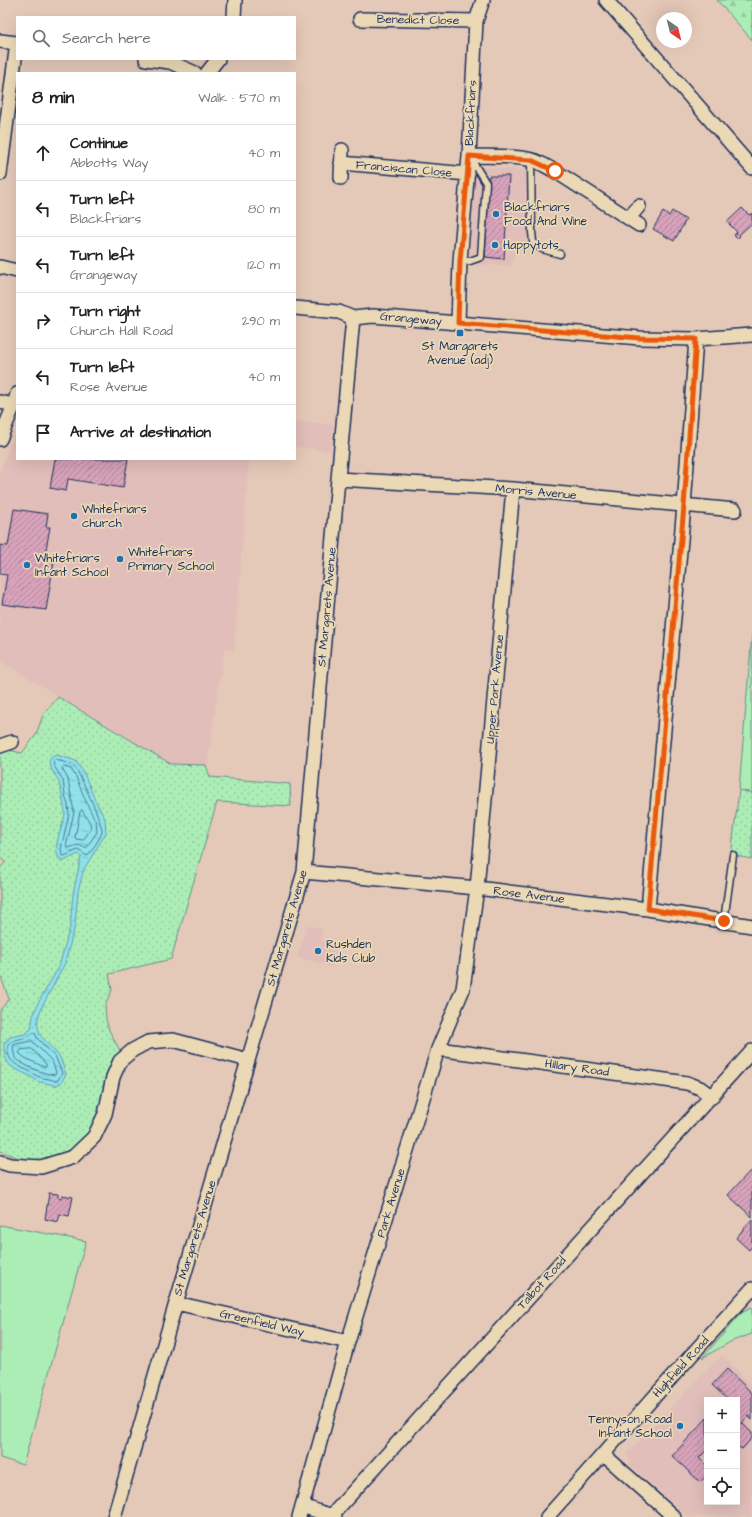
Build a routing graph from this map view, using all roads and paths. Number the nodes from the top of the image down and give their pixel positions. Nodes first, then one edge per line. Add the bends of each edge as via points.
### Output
1 (235, 0) edge
2 (482, 0) edge
3 (606, 0) edge
4 (234, 16) edge
5 (360, 19) dead end
6 (476, 21) junction
7 (0, 41) edge
8 (16, 43) edge
9 (16, 51) edge
10 (154, 60) edge
11 (217, 60) edge
12 (193, 72) edge
13 (208, 72) edge
14 (469, 156) junction
15 (531, 160) junction
16 (752, 168) edge
17 (0, 174) edge
18 (468, 174) junction
19 (340, 178) dead end
20 (639, 206) dead end
21 (560, 254) dead end
22 (460, 261) junction
23 (0, 267) edge
24 (16, 271) edge
25 (296, 308) edge
26 (353, 318) junction
27 (458, 323) junction
28 (752, 335) edge
29 (696, 339) junction
30 (16, 400) edge
31 (0, 402) edge
32 (0, 439) edge
33 (338, 479) junction
34 (513, 489) junction
35 (684, 506) junction
36 (735, 510) dead end
37 (733, 855) dead end
38 (304, 872) junction
39 (477, 888) junction
40 (648, 909) junction
41 (724, 921) junction
42 (752, 926) edge
43 (438, 1049) junction
44 (752, 1051) edge
45 (248, 1060) junction
46 (712, 1097) junction
47 (0, 1162) edge
48 (752, 1290) edge
49 (176, 1304) junction
50 (348, 1342) junction
51 (603, 1454) junction
52 (300, 1512) edge
53 (333, 1516) edge
54 (114, 1517) edge
55 (547, 1517) edge
56 (674, 1517) edge

1 - 4 street
2 - 6 street, Blackfriars
3 - 16 street
5 - 6 street, Benedict Close
6 - 14 street, Blackfriars
7 - 8 street
9 - 17 street
10 - 12 street via 170,62
11 - 13 street
14 - 15 street
14 - 18 street, Blackfriars
14 - 22 lane via 486,182 481,257
15 - 20 street via 555,171 634,221
15 - 21 lane via 533,242 542,249
18 - 19 street, Franciscan Close via 342,157
18 - 22 street, Blackfriars
22 - 27 street, Blackfriars
23 - 24 street
25 - 26 street, Grangeway via 339,312
26 - 27 street, Grangeway via 373,316
26 - 33 street, St Margarets Avenue
27 - 29 street, Grangeway via 640,338
28 - 29 street, Grangeway
29 - 35 street
30 - 31 street
30 - 32 street
33 - 34 street, Morris Avenue
33 - 38 street, St Margarets Avenue
34 - 35 street, Morris Avenue
34 - 39 street, Upper Park Avenue
35 - 36 street, Morris Avenue
35 - 40 street
37 - 41 lane
38 - 39 street, Rose Avenue
38 - 45 street, St Margarets Avenue
39 - 40 street, Rose Avenue
39 - 43 street, Park Avenue via 463,989
40 - 41 street, Rose Avenue
41 - 42 street, Rose Avenue
43 - 46 street, Hillary Road via 687,1083
43 - 50 street, Park Avenue
44 - 46 street, Talbot Road
45 - 47 street via 173,1040 148,1042 120,1061 113,1077 105,1114 94,1137 73,1157 41,1167
45 - 49 street, St Margarets Avenue
46 - 53 street, Talbot Road
48 - 51 street, Highfield Road
49 - 50 street, Greenfield Way
49 - 54 street, St Margarets Avenue
50 - 52 street, Park Avenue
51 - 55 street, Highfield Road
51 - 56 street
52 - 53 street

